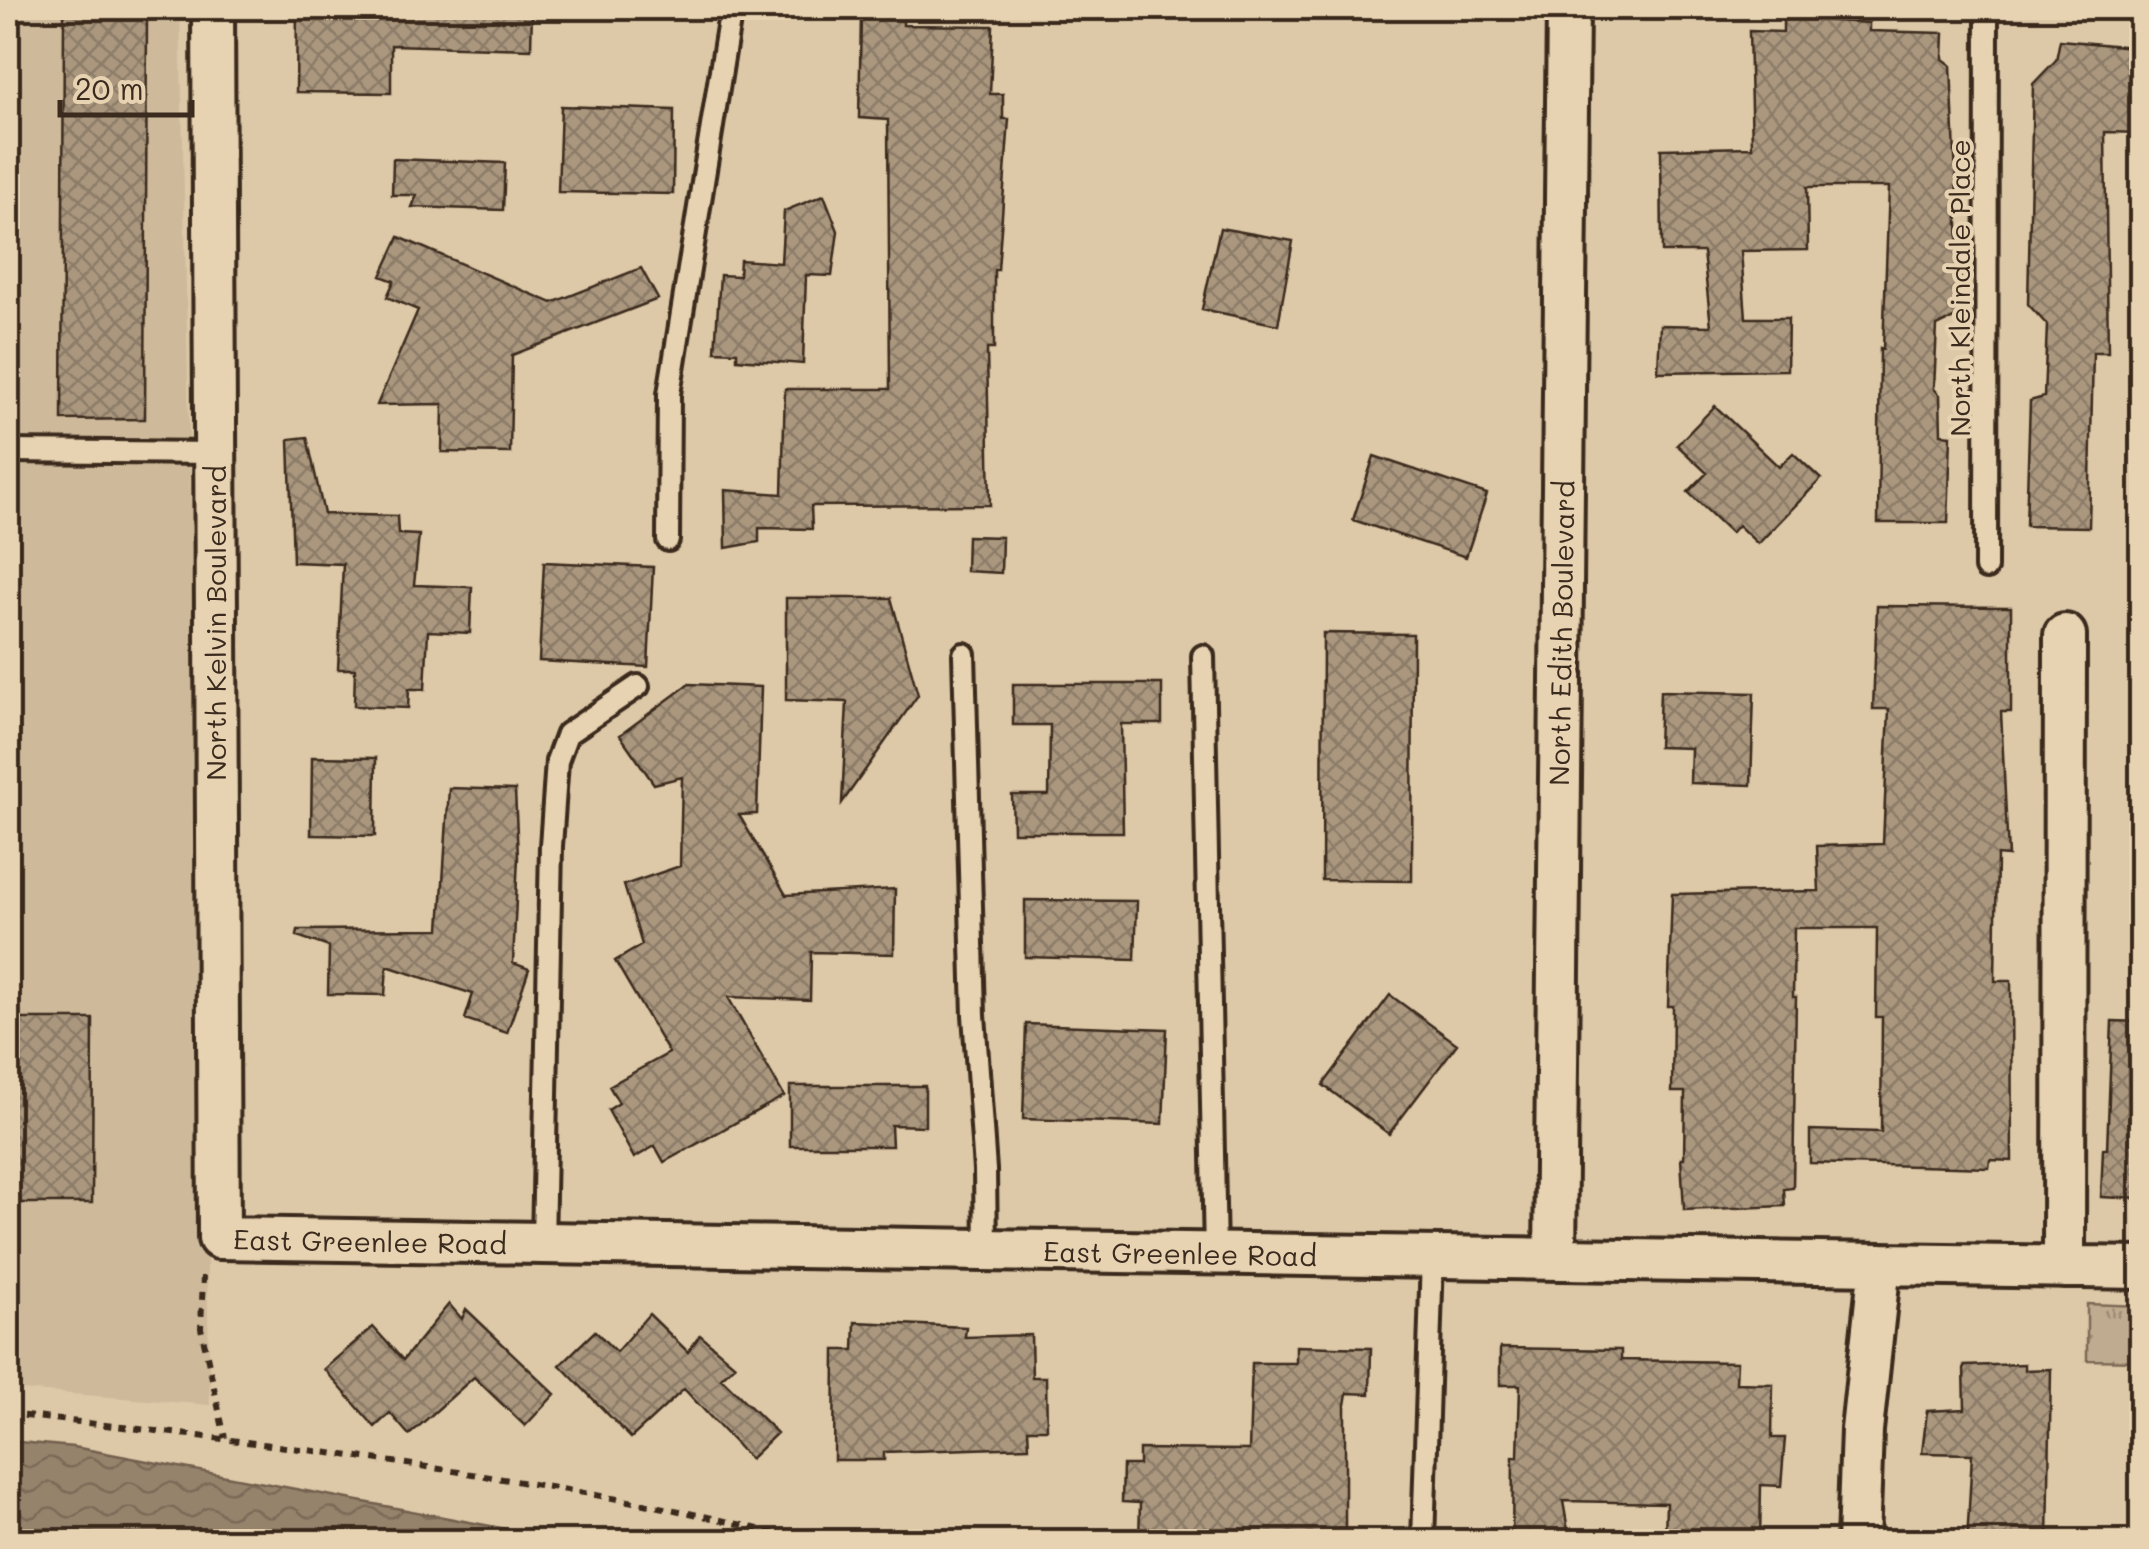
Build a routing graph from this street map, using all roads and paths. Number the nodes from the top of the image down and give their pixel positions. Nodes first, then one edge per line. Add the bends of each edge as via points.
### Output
1 (213, 8) edge
2 (732, 8) edge
3 (1568, 8) edge
4 (1986, 8) edge
5 (8, 451) edge
6 (214, 453) junction
7 (668, 540) dead end
8 (1986, 568) dead end
9 (2065, 635) dead end
10 (964, 654) dead end
11 (1203, 656) dead end
12 (638, 686) dead end
13 (219, 1238) junction
14 (542, 1244) junction
15 (986, 1250) junction
16 (1215, 1254) junction
17 (1432, 1257) junction
18 (1554, 1259) junction
19 (1880, 1264) junction
20 (2064, 1267) junction
21 (2142, 1268) edge
22 (8, 1414) edge
23 (224, 1438) junction
24 (806, 1542) edge
25 (1423, 1542) edge
26 (1858, 1542) edge

1 - 6 street, North Kelvin Boulevard
2 - 7 lane via 668,394
3 - 18 street, North Edith Boulevard
4 - 8 lane, North Kleindale Place
5 - 6 lane
6 - 13 street, North Kelvin Boulevard
9 - 20 street
10 - 15 lane
11 - 16 lane
12 - 14 lane via 567,734 557,762
13 - 14 street, East Greenlee Road
13 - 23 path via 201,1281 201,1328
14 - 15 street, East Greenlee Road
15 - 16 street, East Greenlee Road
16 - 17 street, East Greenlee Road
17 - 18 street, East Greenlee Road
17 - 25 lane
18 - 19 street, East Greenlee Road
19 - 20 street, East Greenlee Road
19 - 26 street
20 - 21 street, East Greenlee Road
22 - 23 path
23 - 24 path via 607,1497

